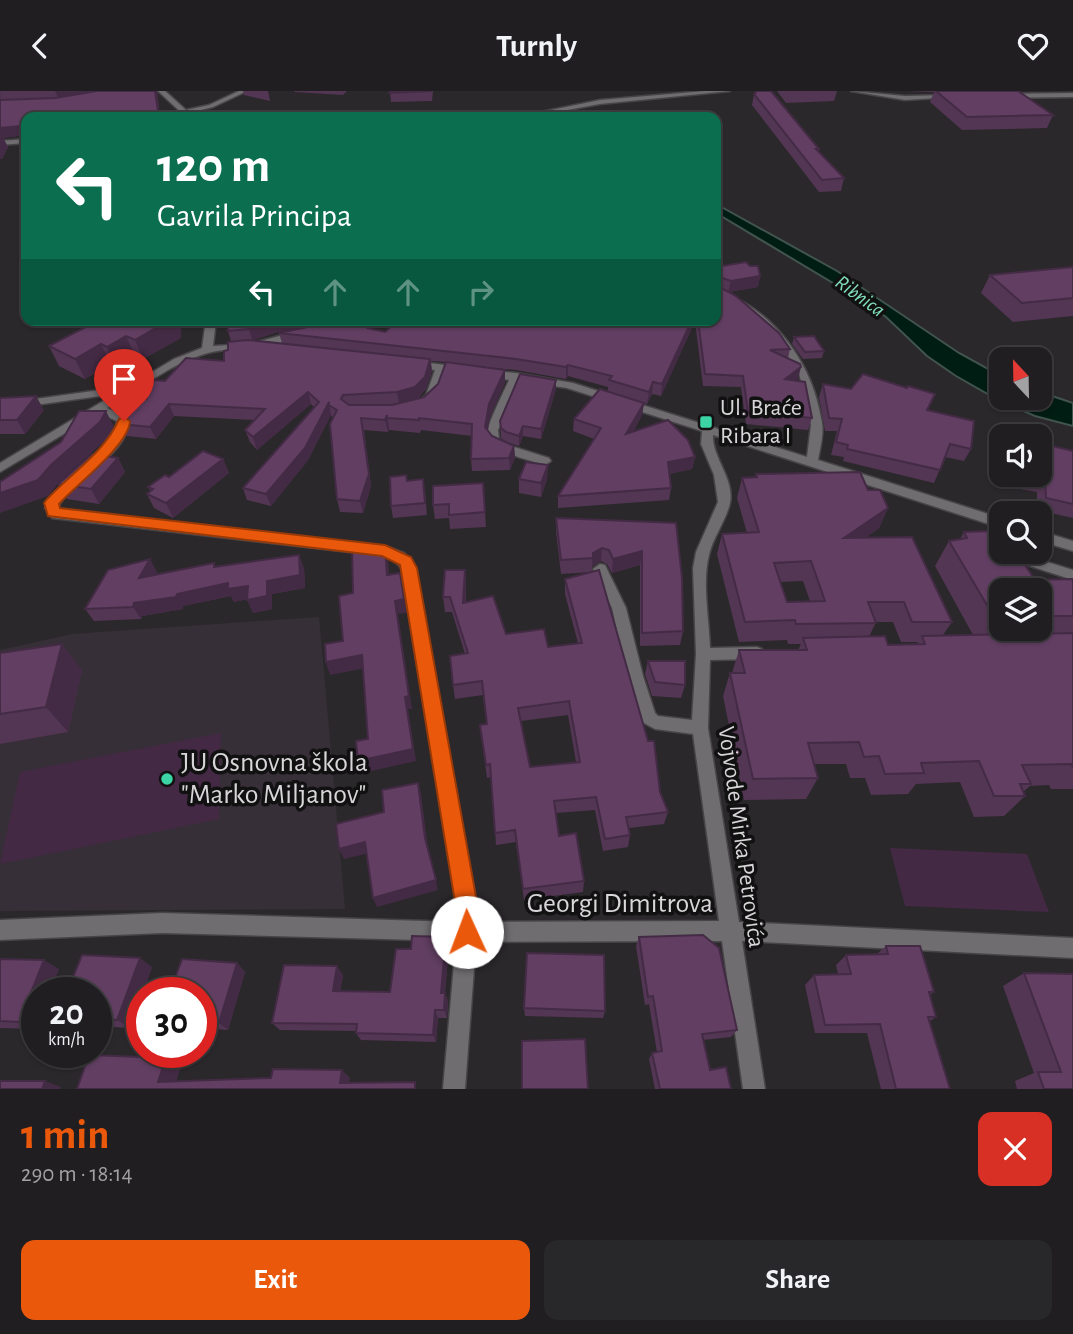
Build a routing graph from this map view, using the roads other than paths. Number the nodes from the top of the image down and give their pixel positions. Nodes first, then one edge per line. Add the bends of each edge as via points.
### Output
1 (244, 91) edge
2 (727, 91) edge
3 (854, 91) edge
4 (163, 92) edge
5 (176, 92) edge
6 (701, 92) edge
7 (1073, 95) edge
8 (991, 96) edge
9 (963, 97) edge
10 (184, 112) edge
11 (195, 112) edge
12 (547, 112) edge
13 (21, 141) edge
14 (0, 143) edge
15 (721, 295) edge
16 (210, 326) edge
17 (341, 326) edge
18 (328, 328) edge
19 (315, 331) edge
20 (252, 346) junction
21 (207, 350) junction
22 (288, 350) edge
23 (402, 362) edge
24 (442, 367) junction
25 (516, 376) junction
26 (120, 395) junction
27 (415, 406) edge
28 (0, 407) edge
29 (97, 408) junction
30 (708, 430) junction
31 (545, 461) dead end
32 (813, 463) junction
33 (0, 468) edge
34 (989, 519) edge
35 (1052, 540) edge
36 (1073, 547) edge
37 (1039, 564) edge
38 (600, 569) edge
39 (1073, 575) edge
40 (771, 653) edge
41 (703, 654) junction
42 (700, 728) junction
43 (0, 930) edge
44 (729, 931) junction
45 (467, 932) junction
46 (1073, 948) edge
47 (454, 1089) edge
48 (754, 1089) edge

1 - 11 street
2 - 6 street
3 - 9 street via 905,98
4 - 5 street
4 - 10 street
6 - 12 street
7 - 8 street
13 - 14 street
15 - 32 street via 771,326 804,373 817,425
16 - 21 street
17 - 18 street
19 - 20 street
20 - 21 street
20 - 22 street
21 - 26 street
23 - 24 street
24 - 25 street
24 - 27 street via 431,397
25 - 30 street via 569,385
25 - 31 street via 492,431 493,440
26 - 28 street via 100,393
26 - 29 street
29 - 33 street
29 - 45 street via 123,419 123,427 108,450 52,503 57,515 385,551 405,561 466,902
30 - 32 street
30 - 41 street, Vojvode Mirka Petrovića via 707,444 720,475 724,502 703,552
32 - 34 street
35 - 36 street
37 - 39 street
38 - 42 street via 619,608 648,717
40 - 41 street
41 - 42 street, Vojvode Mirka Petrovića
42 - 44 street, Vojvode Mirka Petrovića
43 - 45 street, Georgi Dimitrova via 162,923
44 - 45 street, Georgi Dimitrova
44 - 46 street, Georgi Dimitrova
44 - 48 street, Vojvode Mirka Petrovića
45 - 47 street

